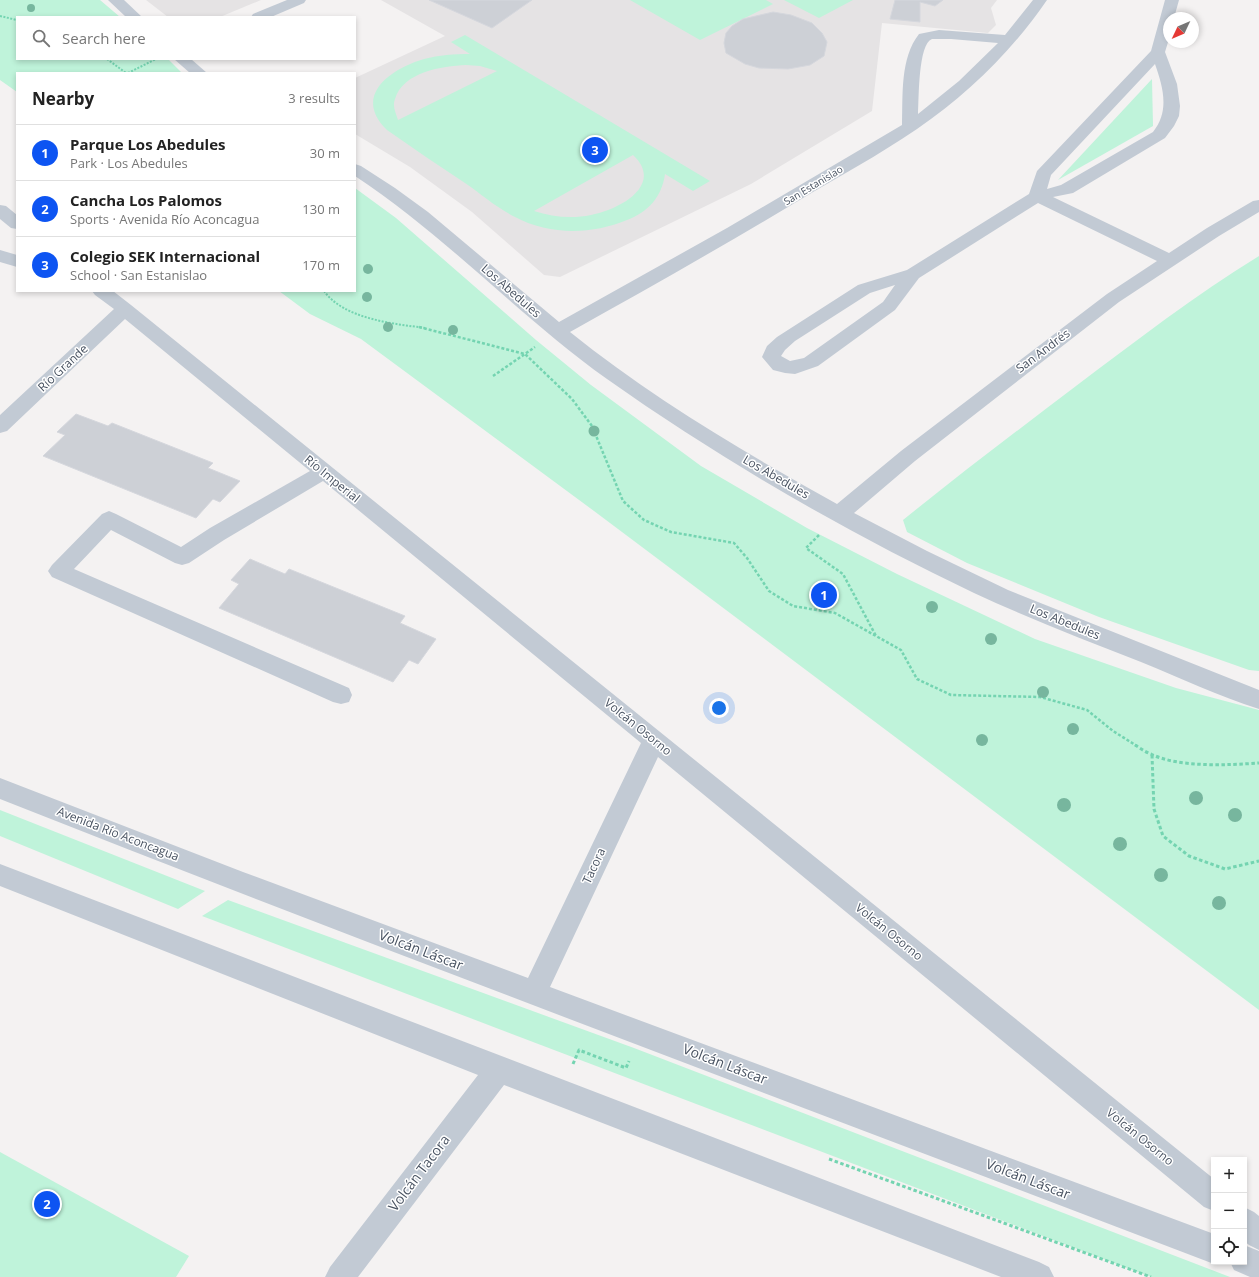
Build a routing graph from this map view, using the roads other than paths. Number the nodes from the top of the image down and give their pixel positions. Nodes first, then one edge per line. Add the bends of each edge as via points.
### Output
1 (115, 0) edge
2 (298, 0) edge
3 (1040, 0) edge
4 (1172, 0) edge
5 (134, 16) edge
6 (260, 16) edge
7 (1009, 40) junction
8 (1158, 52) junction
9 (183, 60) edge
10 (198, 72) edge
11 (910, 126) junction
12 (356, 169) edge
13 (1037, 196) junction
14 (1259, 205) edge
15 (0, 210) edge
16 (16, 223) edge
17 (0, 256) edge
18 (1169, 260) junction
19 (16, 261) edge
20 (912, 274) junction
21 (102, 292) edge
22 (125, 309) junction
23 (557, 331) junction
24 (0, 426) edge
25 (323, 472) junction
26 (840, 514) junction
27 (563, 666) joint
28 (341, 694) dead end
29 (1256, 697) edge
30 (654, 740) junction
31 (0, 788) edge
32 (0, 875) edge
33 (235, 880) joint
34 (534, 993) junction
35 (499, 1069) junction
36 (1211, 1196) edge
37 (1247, 1225) edge
38 (1259, 1235) edge
39 (1211, 1248) edge
40 (1247, 1261) edge
41 (1259, 1266) edge
42 (340, 1277) edge
43 (1039, 1277) edge

1 - 5 street
2 - 6 street
3 - 7 street, San Estanislao
4 - 8 street
7 - 11 street, San Estanislao via 969,80
7 - 11 street via 938,33 924,36 919,43 912,78
8 - 13 street via 1043,174
8 - 13 street via 1168,79 1172,105 1167,128 1067,189
9 - 10 street
11 - 23 street, San Estanislao via 648,282
12 - 23 street, Los Abedules via 405,203 464,250
13 - 18 street
13 - 20 street
14 - 18 street, San Andrés
15 - 16 street
17 - 19 street
18 - 26 street, San Andrés via 1113,298 1028,362 908,456
20 - 20 street via 864,289 789,337 778,346 771,357 775,363 789,369 799,368 811,362 889,306
21 - 22 street, Río Imperial
22 - 24 street, Río Grande
22 - 25 street, Río Imperial
23 - 26 street, Los Abedules via 611,373 719,444
25 - 27 street, Río Imperial
25 - 28 street via 182,557 108,519 59,571
26 - 29 street, Los Abedules via 966,580
27 - 30 street, Volcán Osorno
30 - 34 street, Tacora
30 - 36 street, Volcán Osorno
31 - 33 street, Avenida Río Aconcagua
32 - 35 street
33 - 34 street, Volcán Láscar
34 - 39 street, Volcán Láscar
35 - 42 street, Volcán Tacora
35 - 43 street
37 - 38 street
40 - 41 street

